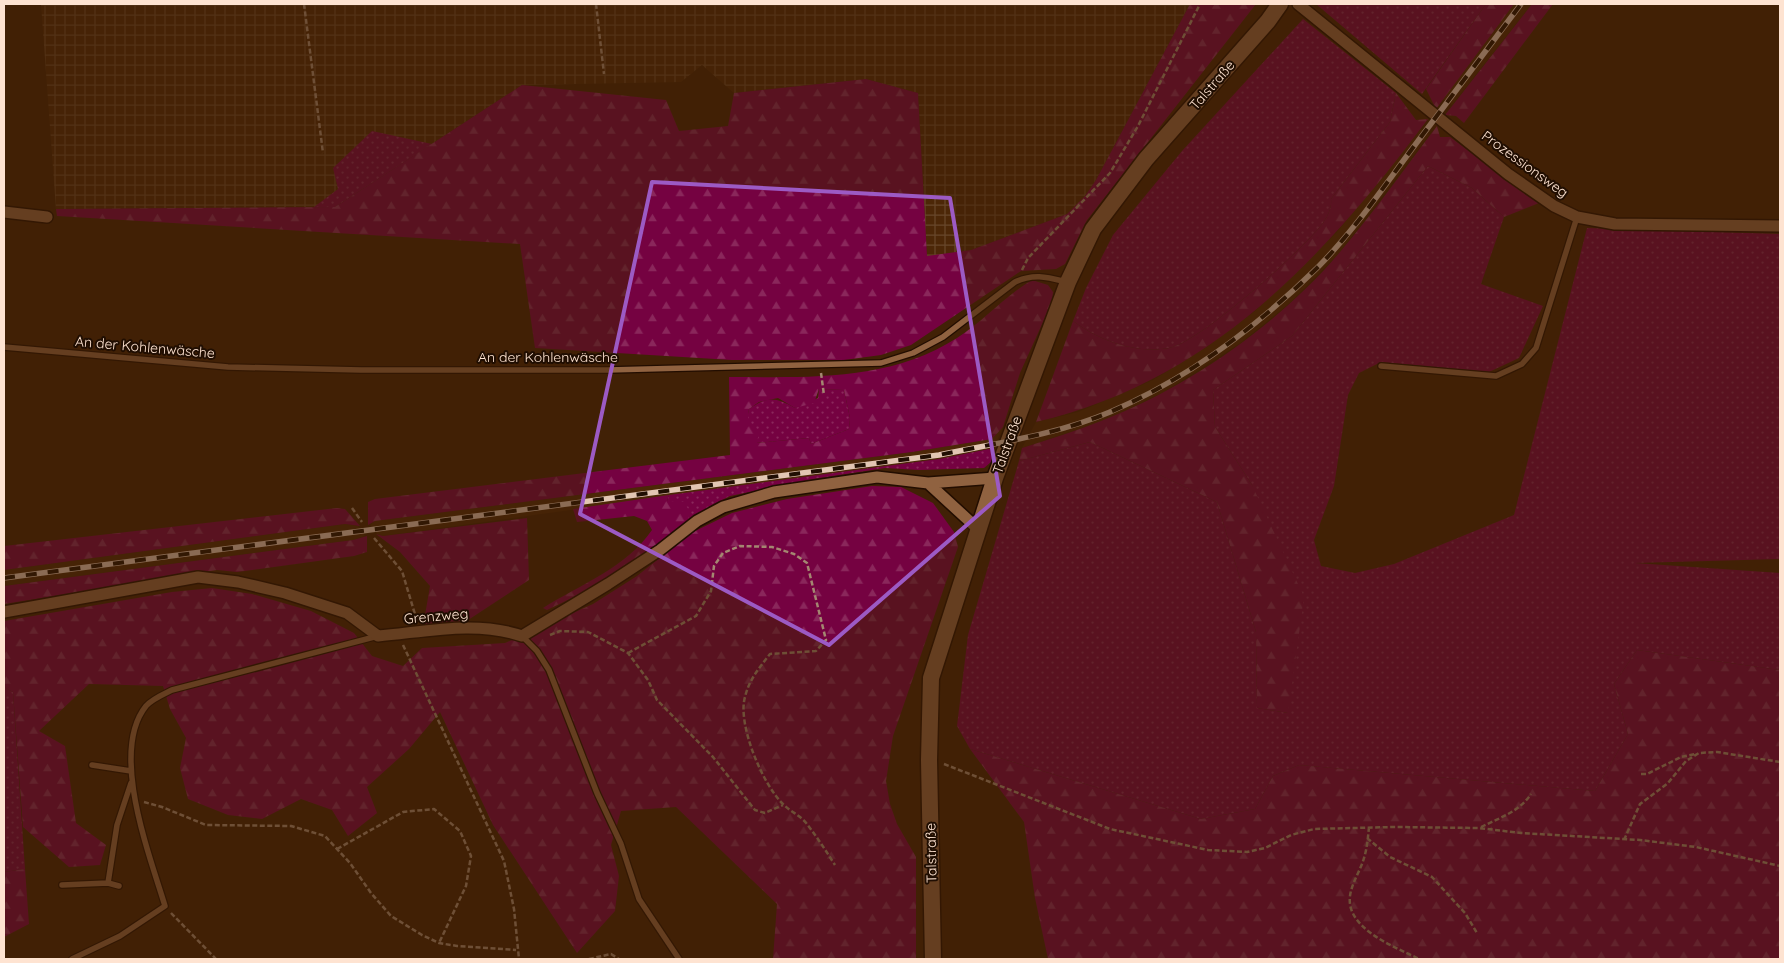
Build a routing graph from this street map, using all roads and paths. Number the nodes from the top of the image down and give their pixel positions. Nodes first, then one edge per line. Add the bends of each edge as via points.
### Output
1 (304, 4) edge
2 (596, 4) edge
3 (1200, 4) edge
4 (1280, 4) edge
5 (1298, 4) edge
6 (604, 74) dead end
7 (323, 153) dead end
8 (4, 212) edge
9 (47, 217) dead end
10 (1577, 217) junction
11 (1780, 226) edge
12 (1015, 282) junction
13 (1068, 282) junction
14 (4, 347) edge
15 (820, 364) junction
16 (1381, 366) dead end
17 (824, 395) dead end
18 (995, 478) junction
19 (928, 483) junction
20 (352, 508) dead end
21 (362, 522) dead end
22 (978, 529) junction
23 (374, 538) dead end
24 (4, 612) edge
25 (419, 632) junction
26 (398, 634) junction
27 (378, 636) junction
28 (522, 636) junction
29 (537, 652) junction
30 (628, 653) junction
31 (1699, 753) junction
32 (936, 762) junction
33 (1780, 762) edge
34 (92, 765) dead end
35 (131, 770) junction
36 (944, 772) dead end
37 (1641, 774) dead end
38 (131, 783) junction
39 (1531, 794) dead end
40 (136, 800) junction
41 (783, 805) junction
42 (1369, 827) junction
43 (1479, 828) junction
44 (1368, 838) junction
45 (1624, 840) junction
46 (337, 849) junction
47 (835, 865) dead end
48 (1780, 866) edge
49 (108, 883) junction
50 (62, 885) dead end
51 (119, 886) dead end
52 (165, 906) junction
53 (1477, 933) dead end
54 (439, 943) junction
55 (516, 950) junction
56 (72, 959) edge
57 (216, 959) edge
58 (519, 959) edge
59 (589, 959) edge
60 (618, 959) edge
61 (679, 959) edge
62 (933, 959) edge
63 (1419, 959) edge

1 - 7 path
2 - 6 path
3 - 12 path via 1138,126 1110,173 1028,258
4 - 13 street, Talstraße via 1113,201 1093,229
5 - 10 street, Prozessionsweg via 1508,174 1554,206
8 - 9 street
10 - 11 street, Prozessionsweg via 1615,224
10 - 16 lane via 1536,348 1522,364 1496,376
12 - 13 lane, An der Kohlenwäsche via 1027,276 1042,275
12 - 15 lane, An der Kohlenwäsche via 944,337 912,353 881,363
13 - 18 street, Talstraße
14 - 15 lane, An der Kohlenwäsche via 228,367 361,370 608,370
15 - 17 path
18 - 19 street
18 - 22 street, Talstraße
19 - 22 street
19 - 28 street via 877,477 774,492 723,507 697,521 608,584
20 - 21 path
22 - 32 street, Talstraße via 931,678
23 - 25 path via 402,571
24 - 27 street via 198,577 238,582 347,613
25 - 26 street, Grenzweg
25 - 28 street, Grenzweg via 475,627 503,629
26 - 27 street, Grenzweg
26 - 55 path via 504,861 514,909
27 - 35 lane via 264,664 161,695 146,706 136,725 130,750
28 - 29 lane, Grenzweg
29 - 30 path via 544,638 560,631 588,632
29 - 61 lane, Grenzweg via 550,670 597,793 621,844 639,899
30 - 41 path via 648,680 657,700 713,757 755,810 765,813
30 - 41 path via 696,616 712,591 714,566 723,554 740,546 772,547 794,554 807,563 826,640 816,651 770,654 752,676 744,698 744,720 757,764
31 - 33 path via 1717,752
31 - 37 path via 1681,756
31 - 45 path via 1640,804
32 - 36 path
32 - 42 path via 1110,829 1208,850 1247,852 1314,829
32 - 62 street, Talstraße
34 - 35 lane
35 - 38 lane
38 - 40 lane
38 - 49 lane via 117,825
39 - 43 path via 1516,810
40 - 46 path via 206,825 291,826 325,836
40 - 52 lane
41 - 47 path via 806,822
42 - 43 path
42 - 44 path
43 - 45 path
44 - 53 path via 1390,857 1432,877 1465,913
44 - 63 path via 1365,857 1350,891 1349,905 1356,921 1389,944
45 - 48 path via 1696,848
46 - 54 path via 391,916
46 - 54 path via 402,812 434,809 460,831 471,856 466,886
49 - 50 lane
49 - 51 lane
52 - 56 lane via 120,936
52 - 57 path
54 - 55 path
55 - 58 path
59 - 60 path via 612,954

